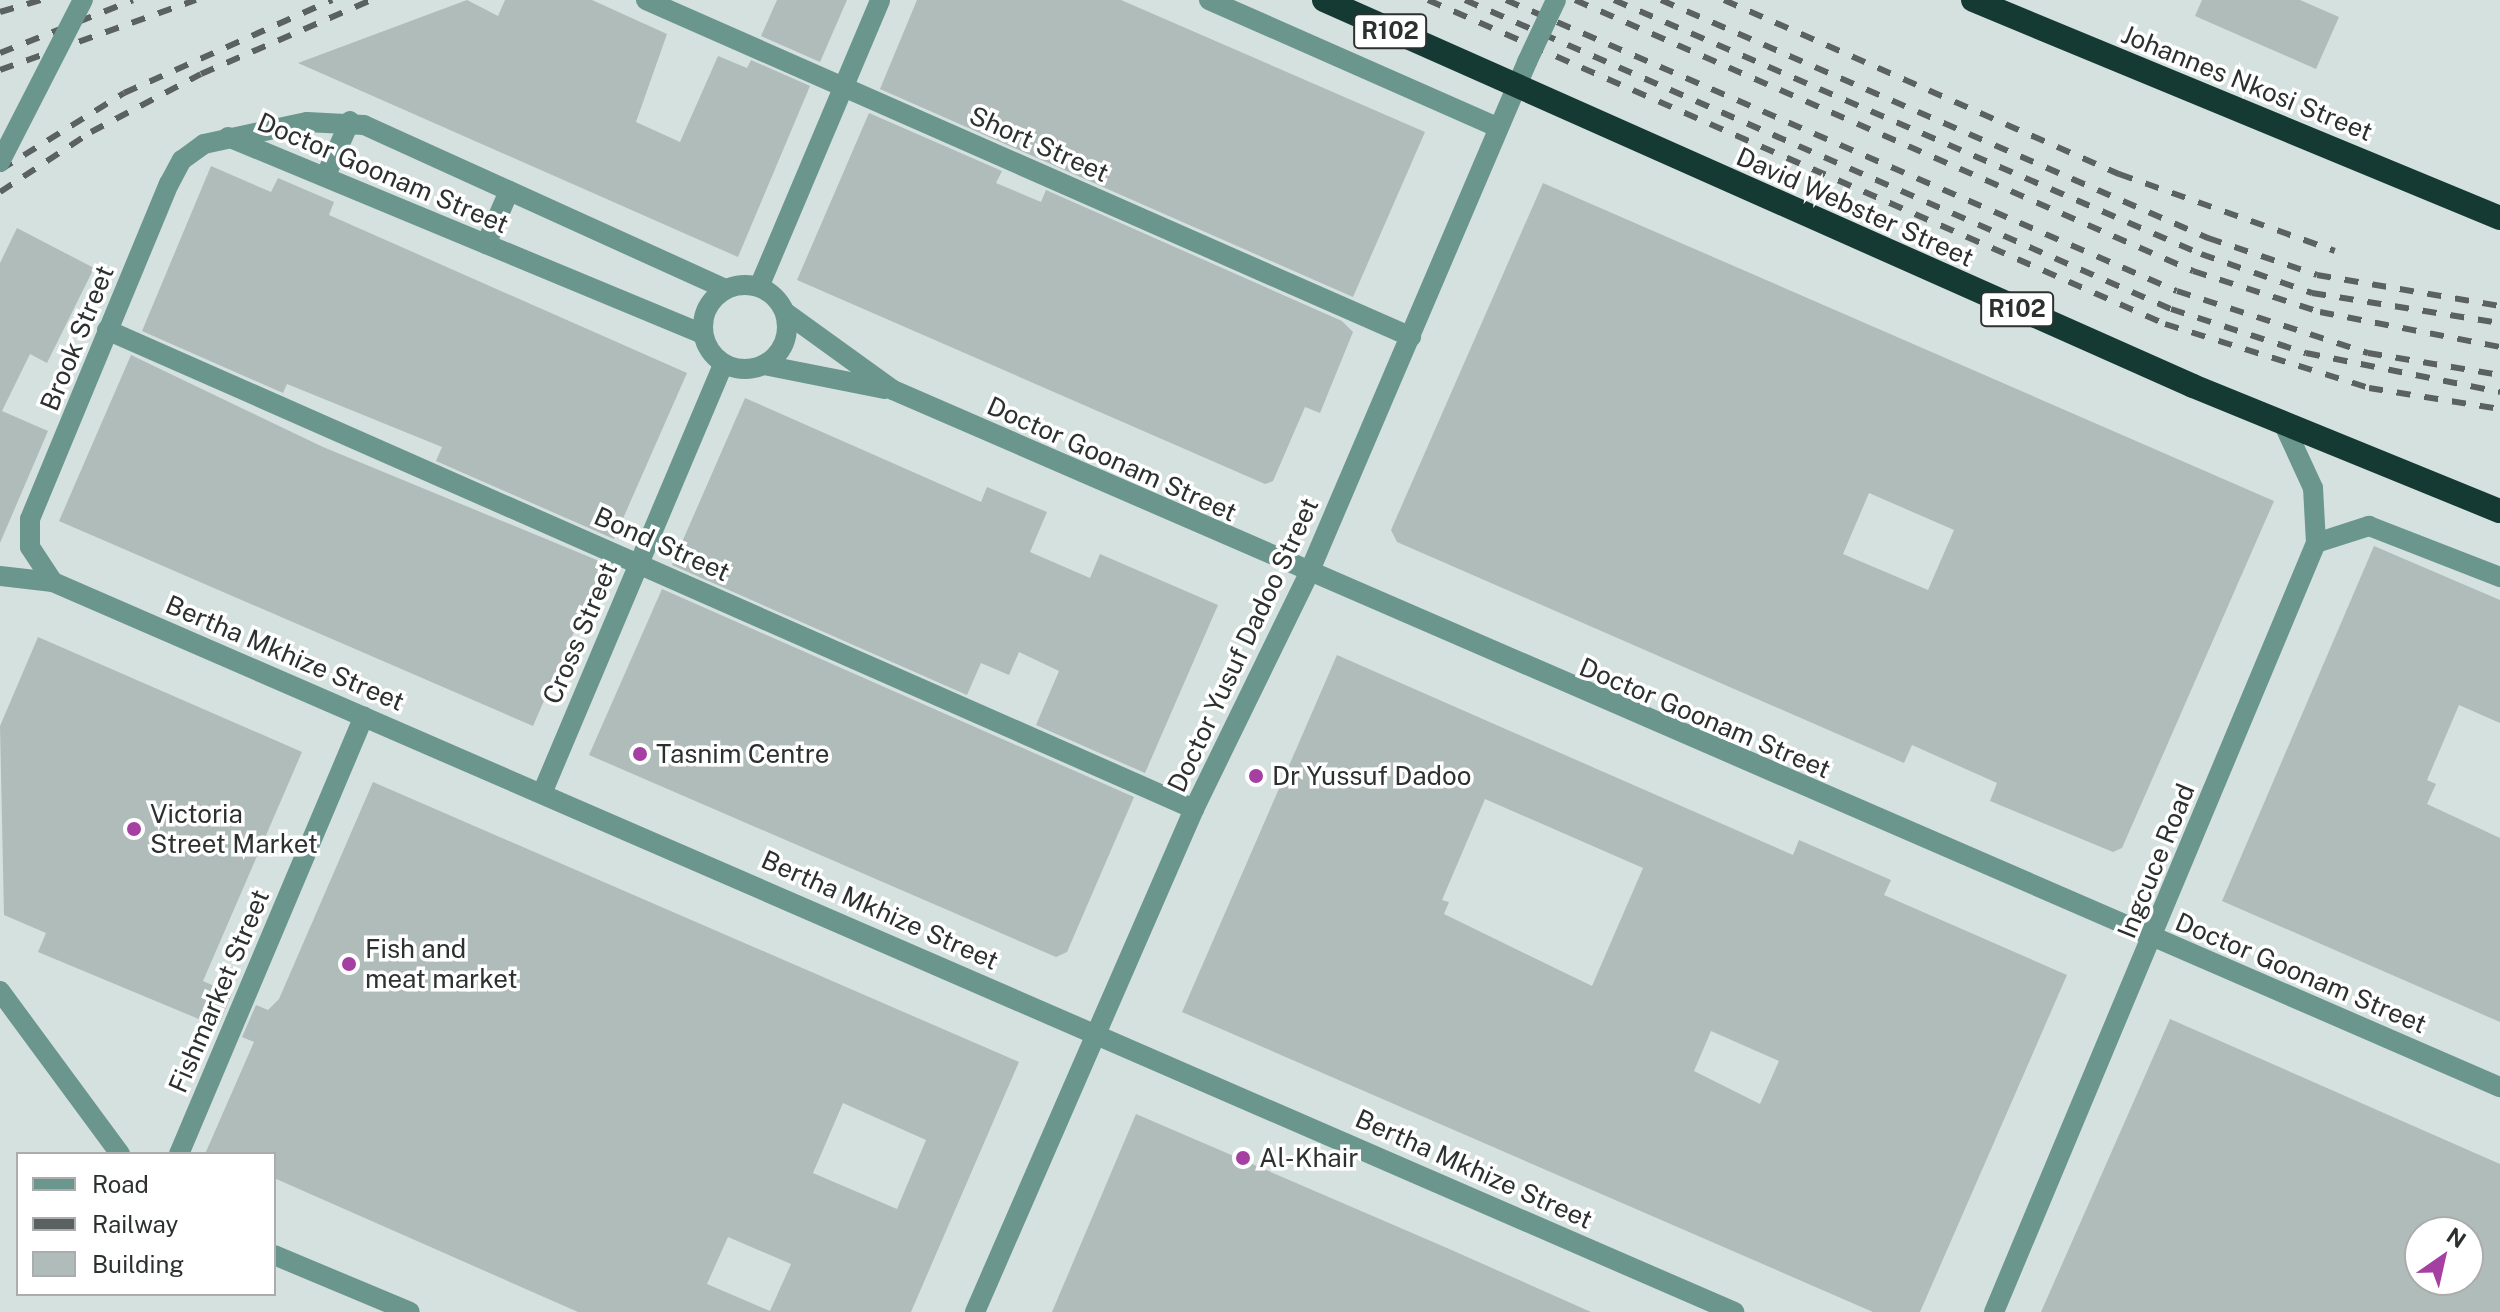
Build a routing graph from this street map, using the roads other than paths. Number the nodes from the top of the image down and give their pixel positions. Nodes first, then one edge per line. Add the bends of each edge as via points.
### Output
1 (83, 0) edge
2 (646, 0) edge
3 (880, 0) edge
4 (1209, 0) edge
5 (1324, 0) edge
6 (1556, 0) edge
7 (1973, 0) edge
8 (844, 86) junction
9 (1513, 89) junction
10 (350, 121) junction
11 (1497, 127) junction
12 (228, 137) junction
13 (0, 162) edge
14 (326, 175) junction
15 (509, 191) junction
16 (2500, 218) edge
17 (486, 244) junction
18 (759, 287) junction
19 (726, 289) junction
20 (785, 312) junction
21 (107, 330) junction
22 (703, 334) junction
23 (1411, 337) junction
24 (723, 364) junction
25 (764, 365) junction
26 (893, 390) junction
27 (2284, 425) junction
28 (2500, 511) edge
29 (2316, 543) junction
30 (638, 562) junction
31 (1308, 575) junction
32 (0, 576) edge
33 (2500, 577) edge
34 (53, 582) junction
35 (364, 716) junction
36 (543, 791) junction
37 (1194, 809) junction
38 (2153, 938) junction
39 (0, 991) edge
40 (1095, 1033) junction
41 (2500, 1087) edge
42 (119, 1152) edge
43 (180, 1152) edge
44 (276, 1256) edge
45 (410, 1312) edge
46 (975, 1312) edge
47 (1734, 1312) edge
48 (1994, 1312) edge

1 - 13 street, bridge
2 - 8 street, Short Street
3 - 8 street
4 - 11 street
5 - 9 highway, David Webster Street / R102
6 - 9 street, Doctor Yusuf Dadoo Street, bridge
7 - 16 highway, Johannes Nkosi Street
8 - 18 street
8 - 23 street, Short Street
9 - 11 street, Doctor Yusuf Dadoo Street
9 - 27 highway, David Webster Street / R102
10 - 12 street, Doctor Goonam Street
10 - 14 street
10 - 15 street, Doctor Goonam Street
11 - 23 street, Doctor Yusuf Dadoo Street
12 - 14 street, Doctor Goonam Street
12 - 21 street, Brook Street via 182,160
14 - 17 street, Doctor Goonam Street
15 - 17 street
15 - 19 street, Doctor Goonam Street
17 - 22 street, Doctor Goonam Street
18 - 19 street
18 - 20 street
19 - 22 street via 707,308
20 - 25 street via 787,337
20 - 26 street
21 - 30 street, Bond Street
21 - 34 street, Brook Street via 30,519 30,547
22 - 24 street
23 - 31 street, Doctor Yusuf Dadoo Street
24 - 25 street
24 - 30 street, Cross Street
25 - 26 street
26 - 31 street, Doctor Goonam Street
27 - 28 highway, David Webster Street / R102
27 - 29 street, Ingcuce Road via 2313,488
29 - 33 street via 2369,526
29 - 38 street, Ingcuce Road
30 - 36 street, Cross Street
30 - 37 street, Bond Street
31 - 37 street, Doctor Yusuf Dadoo Street
31 - 38 street, Doctor Goonam Street
32 - 34 street, Bertha Mkhize Street
34 - 35 street, Bertha Mkhize Street
35 - 36 street, Bertha Mkhize Street
35 - 43 street, Fishmarket Street
36 - 40 street, Bertha Mkhize Street
37 - 40 street, Doctor Yusuf Dadoo Street
38 - 41 street, Doctor Goonam Street
38 - 48 street, Ingcuce Road
39 - 42 street
40 - 46 street, Doctor Yusuf Dadoo Street
40 - 47 street, Bertha Mkhize Street
44 - 45 street

